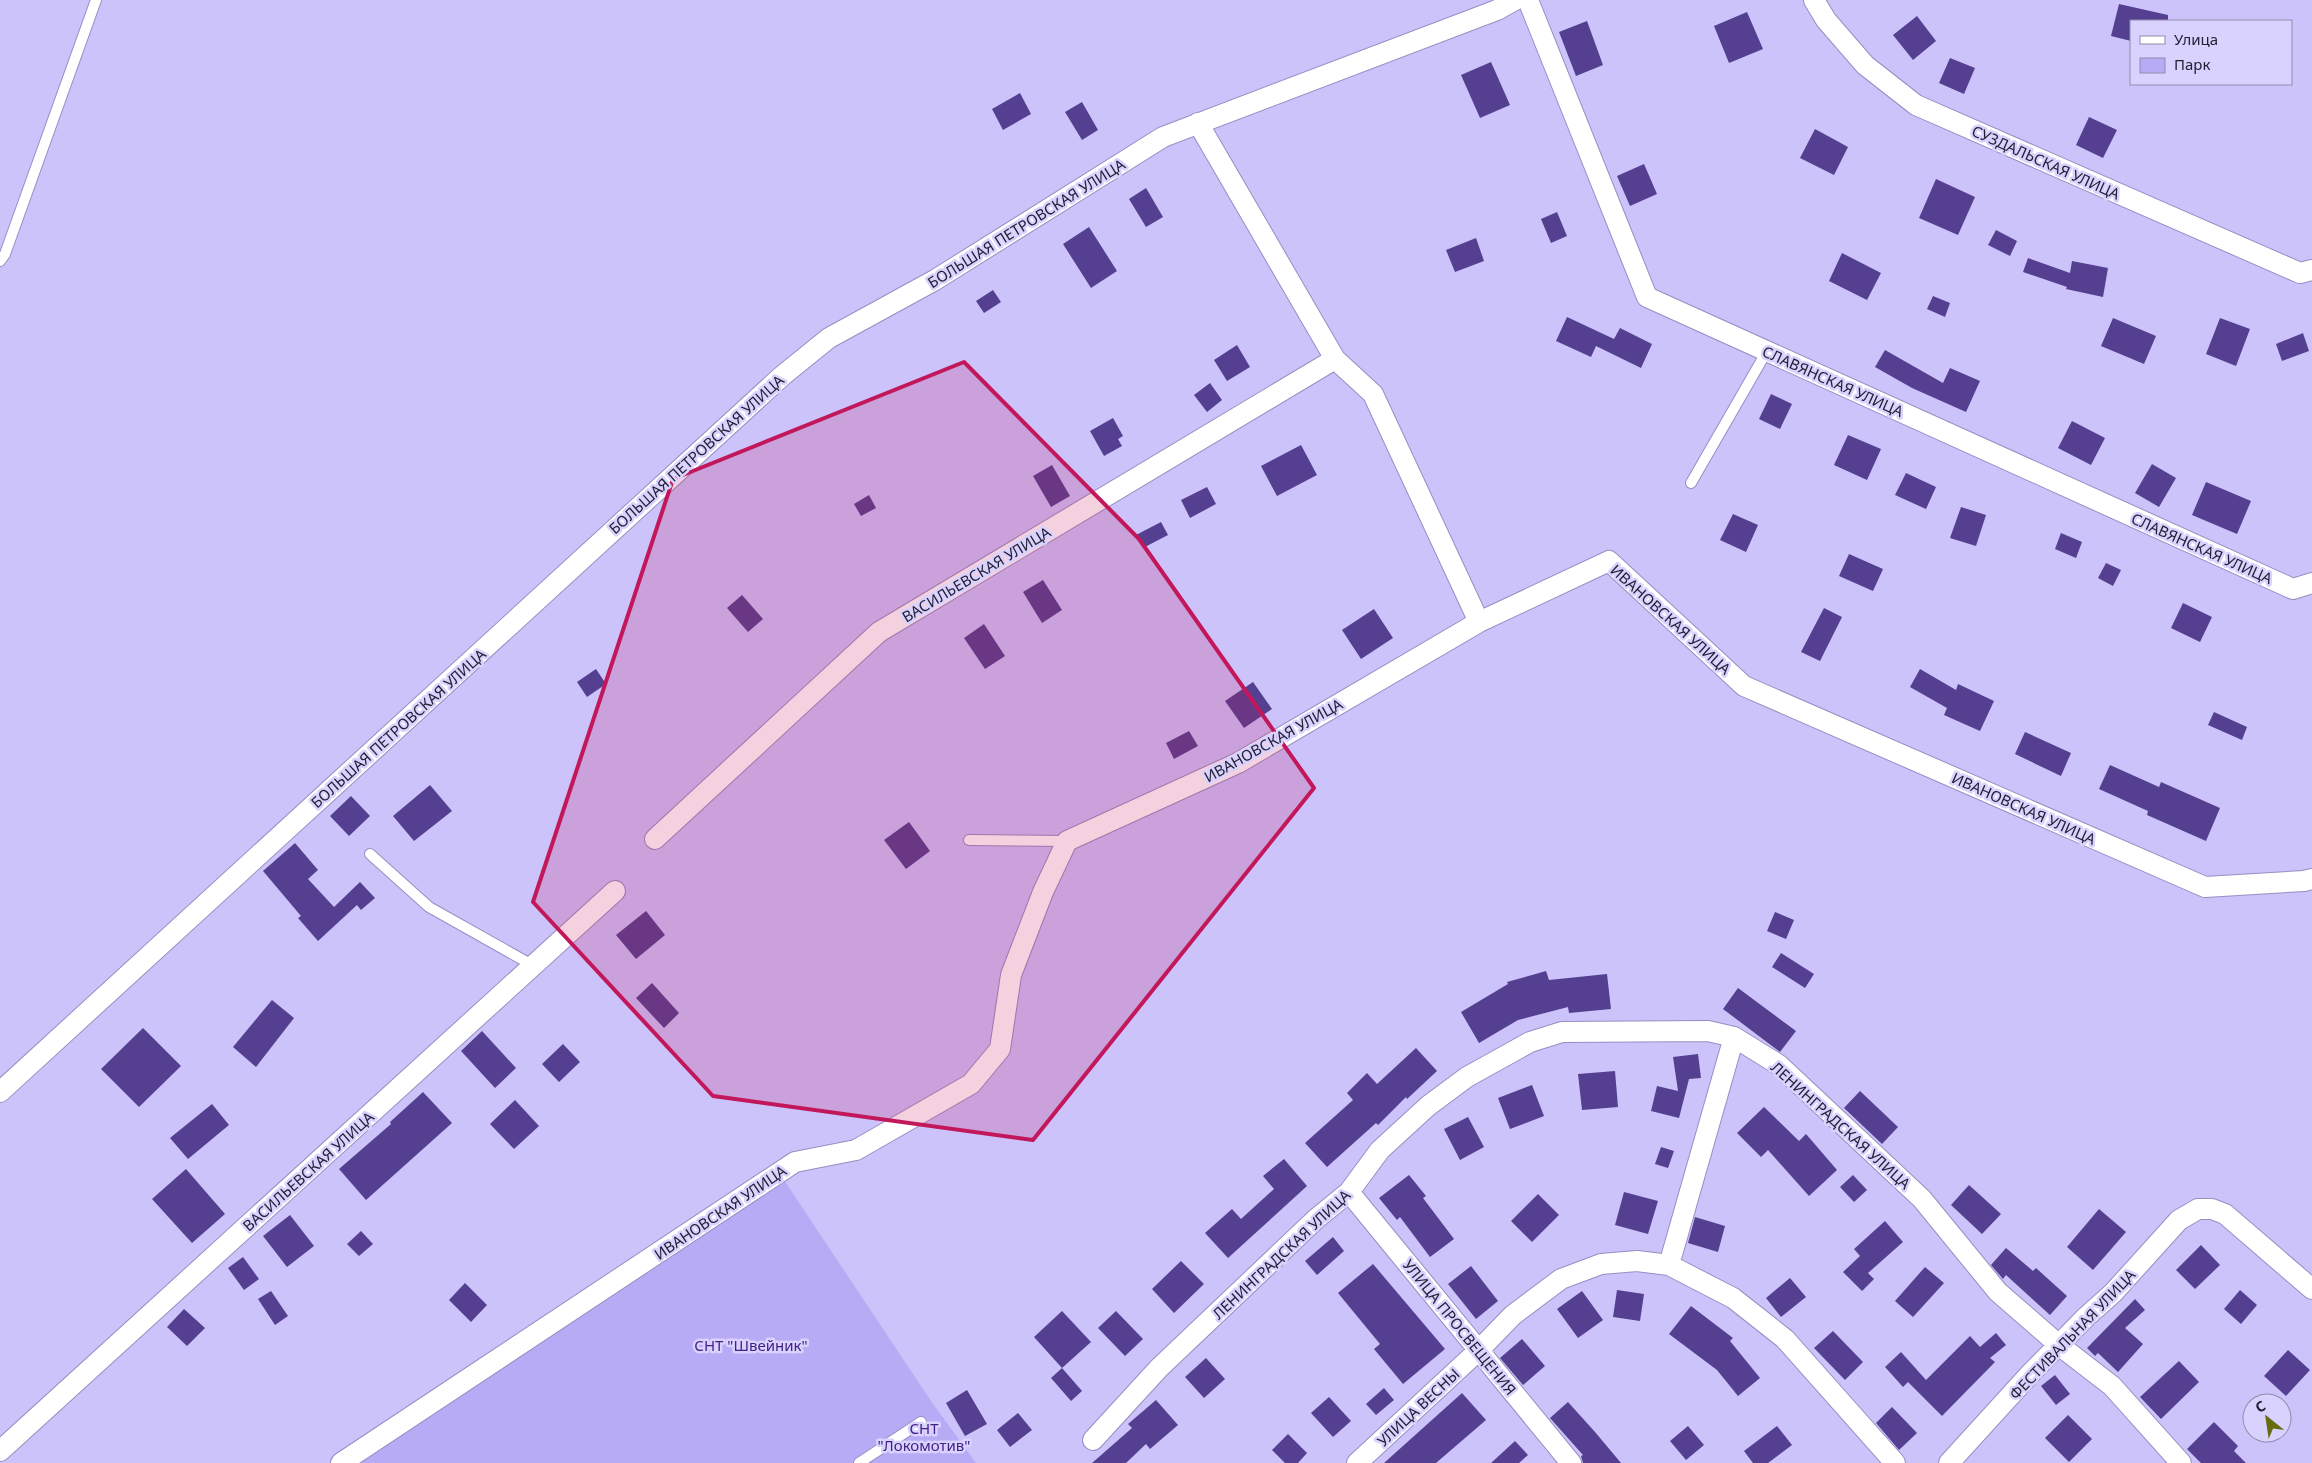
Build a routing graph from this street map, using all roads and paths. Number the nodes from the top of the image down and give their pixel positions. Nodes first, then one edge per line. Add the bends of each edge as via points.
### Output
1 (96, 0) edge
2 (1515, 0) edge
3 (1528, 0) edge
4 (1814, 0) edge
5 (1198, 123) junction
6 (0, 261) edge
7 (2312, 270) edge
8 (1767, 351) junction
9 (1336, 359) junction
10 (1691, 483) dead end
11 (2312, 583) edge
12 (1479, 622) junction
13 (655, 839) dead end
14 (969, 840) dead end
15 (1067, 841) junction
16 (370, 854) dead end
17 (2312, 879) edge
18 (615, 891) dead end
19 (534, 966) junction
20 (1734, 1037) junction
21 (0, 1092) edge
22 (1350, 1192) junction
23 (1669, 1265) junction
24 (2312, 1289) edge
25 (2059, 1345) junction
26 (1479, 1350) junction
27 (921, 1422) dead end
28 (1093, 1440) dead end
29 (0, 1451) edge
30 (341, 1463) edge
31 (859, 1463) edge
32 (1357, 1463) edge
33 (1571, 1463) edge
34 (1896, 1463) edge
35 (1949, 1463) edge
36 (2181, 1463) edge

1 - 6 lane
2 - 5 street, БОЛЬШАЯ ПЕТРОВСКАЯ УЛИЦА
3 - 8 street, СЛАВЯНСКАЯ УЛИЦА via 1647,297
4 - 7 street, СУЗДАЛЬСКАЯ УЛИЦА via 1826,20 1865,66 1916,105 2300,273
5 - 9 street
5 - 21 street, БОЛЬШАЯ ПЕТРОВСКАЯ УЛИЦА via 1163,137 936,280 829,338
8 - 10 lane
8 - 11 street, СЛАВЯНСКАЯ УЛИЦА via 2294,589
9 - 12 street via 1373,394
9 - 13 street, ВАСИЛЬЕВСКАЯ УЛИЦА via 880,632
12 - 15 street, ИВАНОВСКАЯ УЛИЦА via 1238,763
12 - 17 street, ИВАНОВСКАЯ УЛИЦА via 1609,561 1744,686 2205,887
14 - 15 lane
15 - 30 street, ИВАНОВСКАЯ УЛИЦА via 1011,975 1000,1049 971,1084 856,1150 795,1162
16 - 19 lane via 429,907
18 - 19 street, ВАСИЛЬЕВСКАЯ УЛИЦА
19 - 29 street, ВАСИЛЬЕВСКАЯ УЛИЦА
20 - 22 street, ЛЕНИНГРАДСКАЯ УЛИЦА via 1708,1031 1562,1032 1530,1042 1466,1078 1428,1106 1380,1150
20 - 23 street
20 - 25 street, ЛЕНИНГРАДСКАЯ УЛИЦА via 1779,1065 1922,1198 1998,1292
22 - 26 street, УЛИЦА ПРОСВЕЩЕНИЯ
22 - 28 street, ЛЕНИНГРАДСКАЯ УЛИЦА via 1316,1219 1159,1368
23 - 26 street, УЛИЦА ВЕСНЫ via 1637,1261 1601,1264 1561,1279 1513,1315
23 - 34 street via 1733,1298 1785,1339
24 - 25 street, ФЕСТИВАЛЬНАЯ УЛИЦА via 2225,1214 2212,1209 2198,1209 2179,1220 2113,1293
25 - 35 street, ФЕСТИВАЛЬНАЯ УЛИЦА
25 - 36 street, ЛЕНИНГРАДСКАЯ УЛИЦА via 2112,1386
26 - 32 street, УЛИЦА ВЕСНЫ
26 - 33 street, УЛИЦА ПРОСВЕЩЕНИЯ
27 - 31 lane

